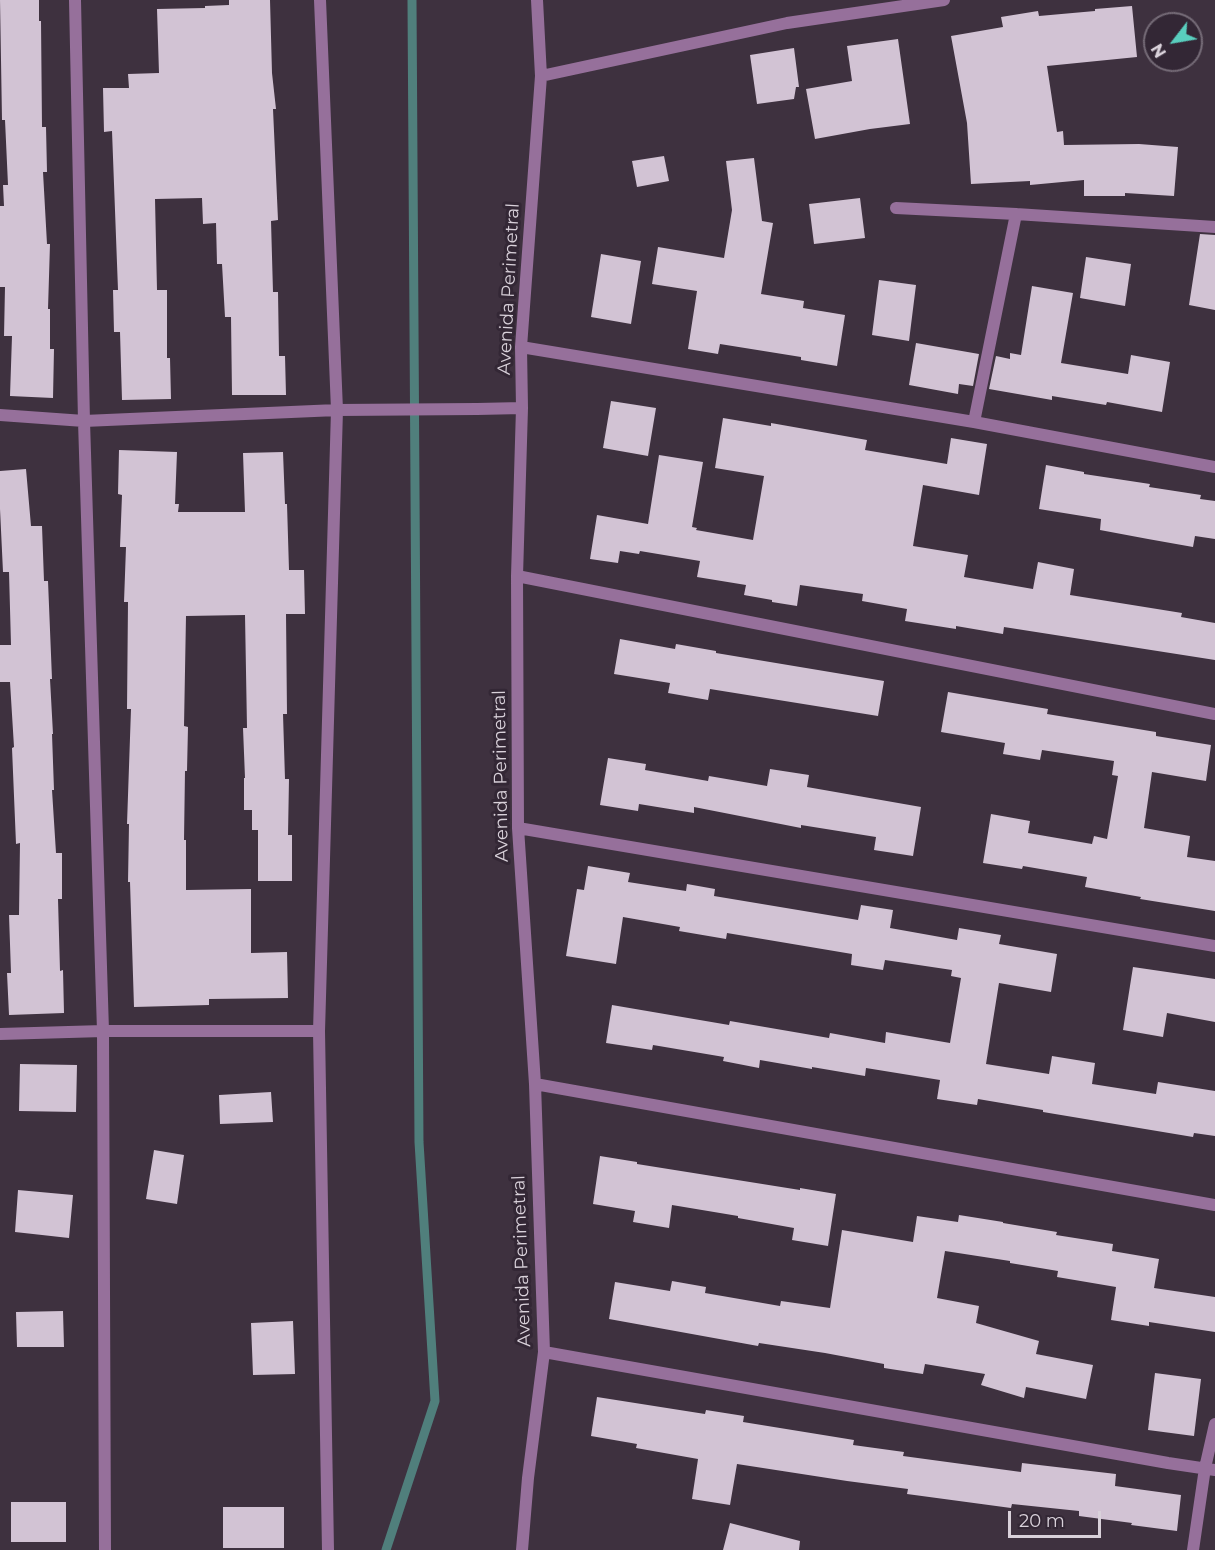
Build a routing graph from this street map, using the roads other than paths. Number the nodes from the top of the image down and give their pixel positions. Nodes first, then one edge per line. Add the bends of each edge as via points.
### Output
1 (75, 0) edge
2 (321, 0) edge
3 (537, 0) edge
4 (944, 0) edge
5 (902, 3) edge
6 (541, 76) junction
7 (896, 208) dead end
8 (1016, 214) junction
9 (1215, 227) edge
10 (521, 347) junction
11 (522, 408) junction
12 (337, 410) junction
13 (0, 415) edge
14 (84, 421) junction
15 (974, 422) junction
16 (1215, 467) edge
17 (517, 576) junction
18 (1215, 714) edge
19 (518, 828) junction
20 (1215, 946) edge
21 (104, 1031) junction
22 (319, 1031) junction
23 (0, 1034) edge
24 (535, 1084) junction
25 (1215, 1204) edge
26 (544, 1352) junction
27 (1215, 1424) edge
28 (1210, 1469) edge
29 (105, 1550) edge
30 (328, 1550) edge
31 (522, 1550) edge
32 (1193, 1550) edge

1 - 14 street
2 - 12 street
3 - 6 street, Avenida Perimetral
4 - 5 street
5 - 6 street via 788,22
6 - 10 street, Avenida Perimetral
7 - 8 street
8 - 9 street
8 - 15 street
10 - 11 street, Avenida Perimetral
10 - 15 street
11 - 12 street
11 - 17 street, Avenida Perimetral
12 - 14 street
12 - 22 street
13 - 14 street
14 - 21 street
15 - 16 street
17 - 18 street
17 - 19 street, Avenida Perimetral
19 - 20 street
19 - 24 street, Avenida Perimetral
21 - 22 street
21 - 23 street
21 - 29 street
22 - 30 street
24 - 25 street
24 - 26 street, Avenida Perimetral
26 - 28 street
26 - 31 street, Avenida Perimetral
27 - 28 street
28 - 32 street

